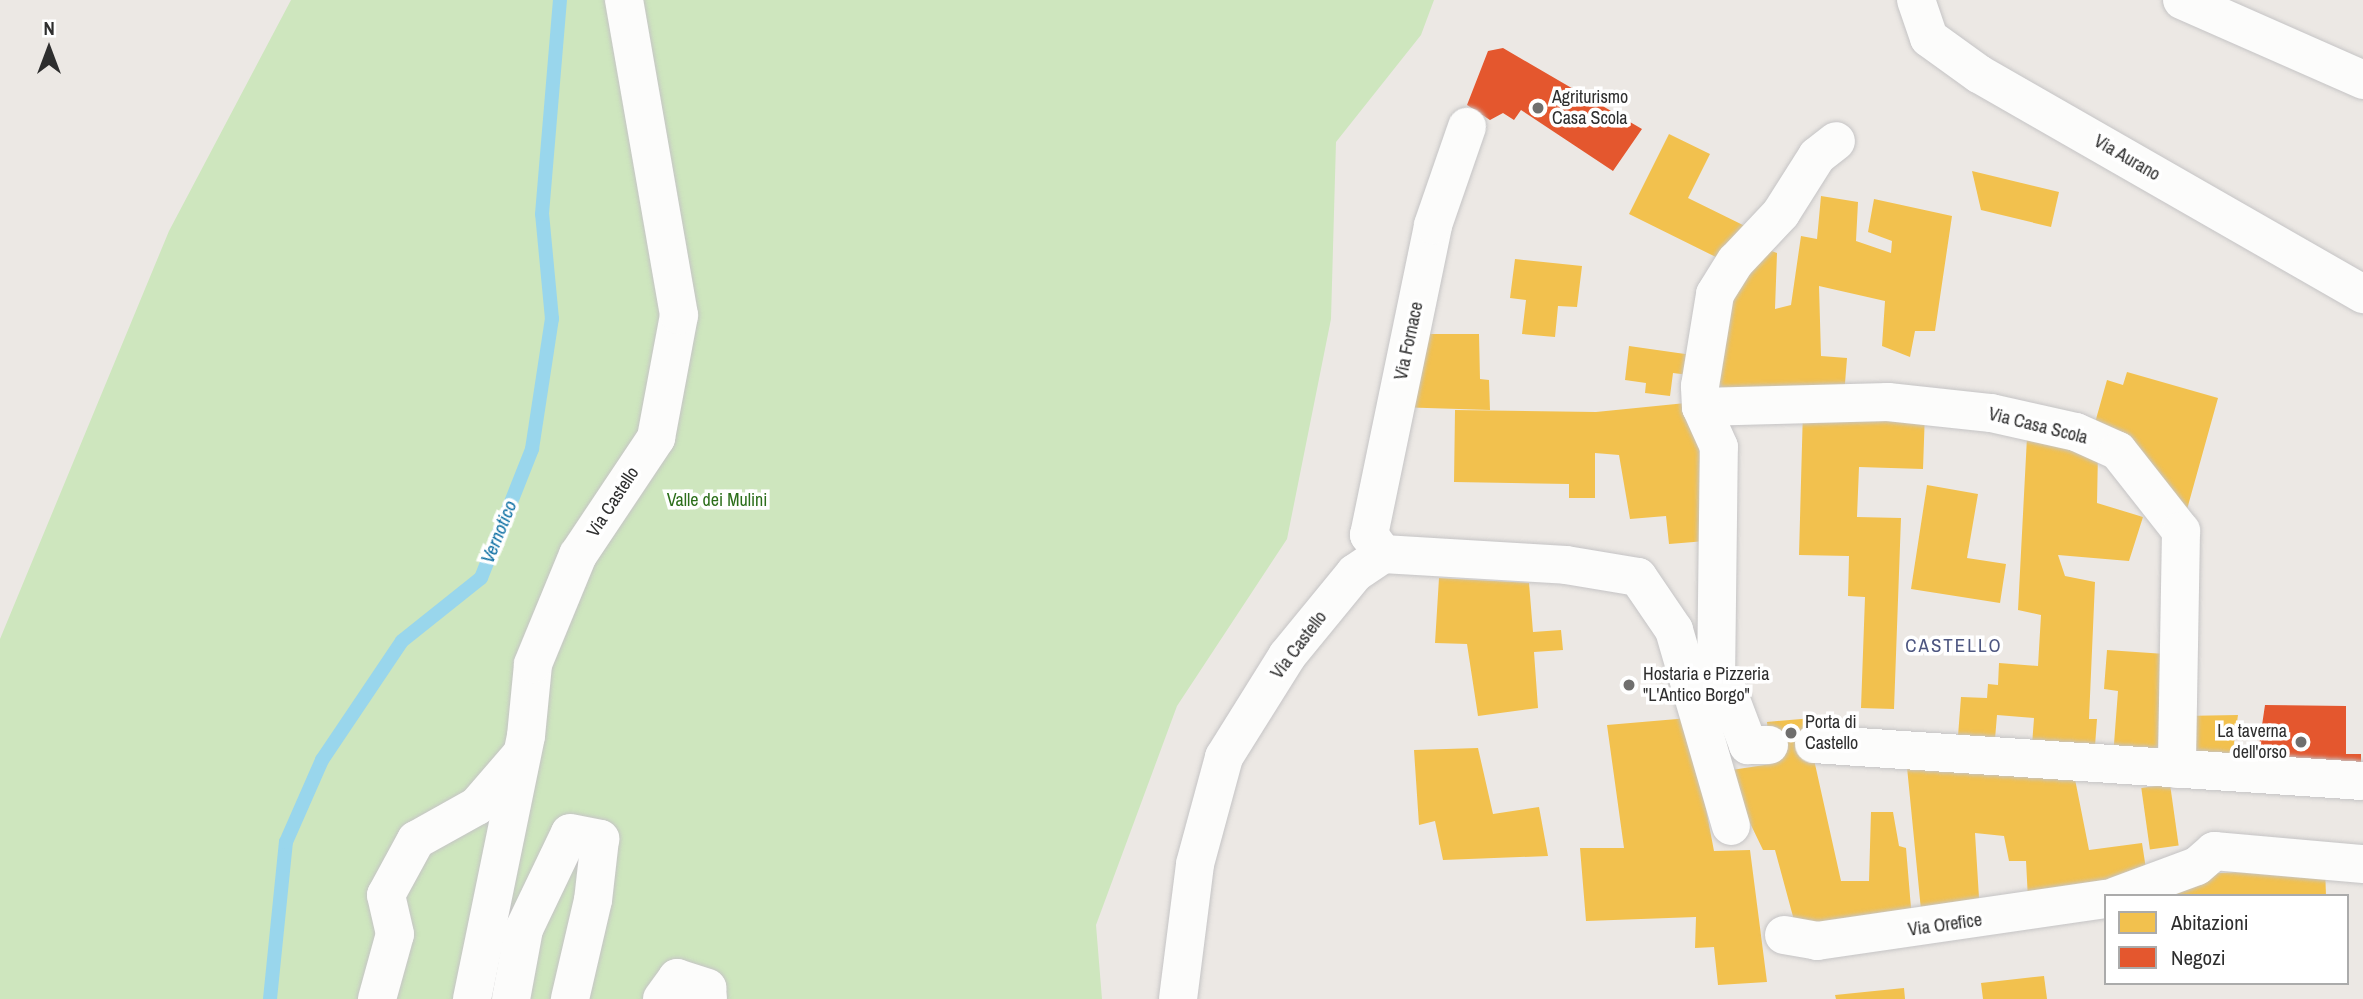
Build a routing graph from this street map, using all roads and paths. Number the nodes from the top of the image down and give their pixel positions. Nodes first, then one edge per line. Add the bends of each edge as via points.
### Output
1 (624, 0) edge
2 (1916, 0) edge
3 (2182, 0) edge
4 (2363, 80) edge
5 (1467, 127) dead end
6 (1836, 141) dead end
7 (2363, 294) edge
8 (1701, 407) junction
9 (1383, 554) junction
10 (1684, 658) junction
11 (1716, 682) junction
12 (1814, 744) dead end
13 (1769, 745) dead end
14 (522, 754) junction
15 (2177, 769) junction
16 (2363, 781) edge
17 (1731, 826) dead end
18 (2363, 864) edge
19 (2121, 894) edge
20 (2104, 899) edge
21 (1784, 936) dead end
22 (377, 999) edge
23 (472, 999) edge
24 (511, 999) edge
25 (570, 999) edge
26 (662, 999) edge
27 (708, 999) edge
28 (1178, 999) edge

1 - 14 street, Via Castello via 679,315 656,438 579,555 533,664
2 - 7 street, Via Aurano via 1929,38 1979,74
3 - 4 street
5 - 9 street, Via Fornace via 1433,225 1369,535
6 - 8 street via 1817,156 1781,214 1736,261 1715,294
8 - 11 street via 1719,447
8 - 15 street, Via Casa Scola via 1888,402 1991,412 2076,432 2118,451 2181,531
9 - 10 street via 1566,565 1638,577 1674,631
9 - 28 street, Via Castello via 1355,573 1287,656 1224,757 1195,864
10 - 11 street
10 - 17 street
11 - 13 street via 1728,692 1748,745
12 - 15 street
14 - 22 street via 477,806 416,840 386,895 396,934
14 - 23 street, Via Castello
15 - 16 street
18 - 19 street via 2214,850 2197,866
20 - 21 street, Via Orefice via 1817,942
24 - 25 street via 524,929 570,833 600,839 593,900
26 - 27 street via 677,978 707,988

